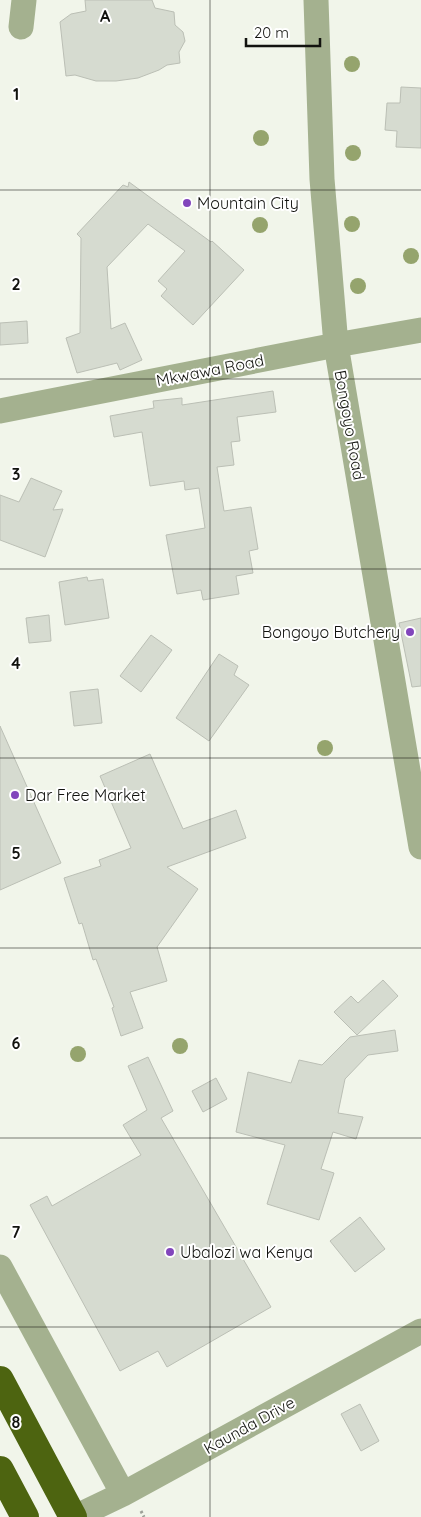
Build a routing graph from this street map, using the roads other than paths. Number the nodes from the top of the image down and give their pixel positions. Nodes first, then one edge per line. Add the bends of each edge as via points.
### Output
1 (24, 0) edge
2 (316, 0) edge
3 (21, 27) dead end
4 (421, 330) edge
5 (336, 345) junction
6 (0, 411) edge
7 (421, 847) edge
8 (0, 1267) edge
9 (421, 1331) edge
10 (0, 1380) edge
11 (0, 1470) edge
12 (96, 1507) edge
13 (25, 1517) edge

1 - 3 street
2 - 5 street, Bongoyo Road via 322,179
4 - 5 street, Mkwawa Road
5 - 6 street, Mkwawa Road
5 - 7 street, Bongoyo Road
8 - 12 street
9 - 12 street, Kaunda Drive
10 - 12 highway
11 - 13 highway

